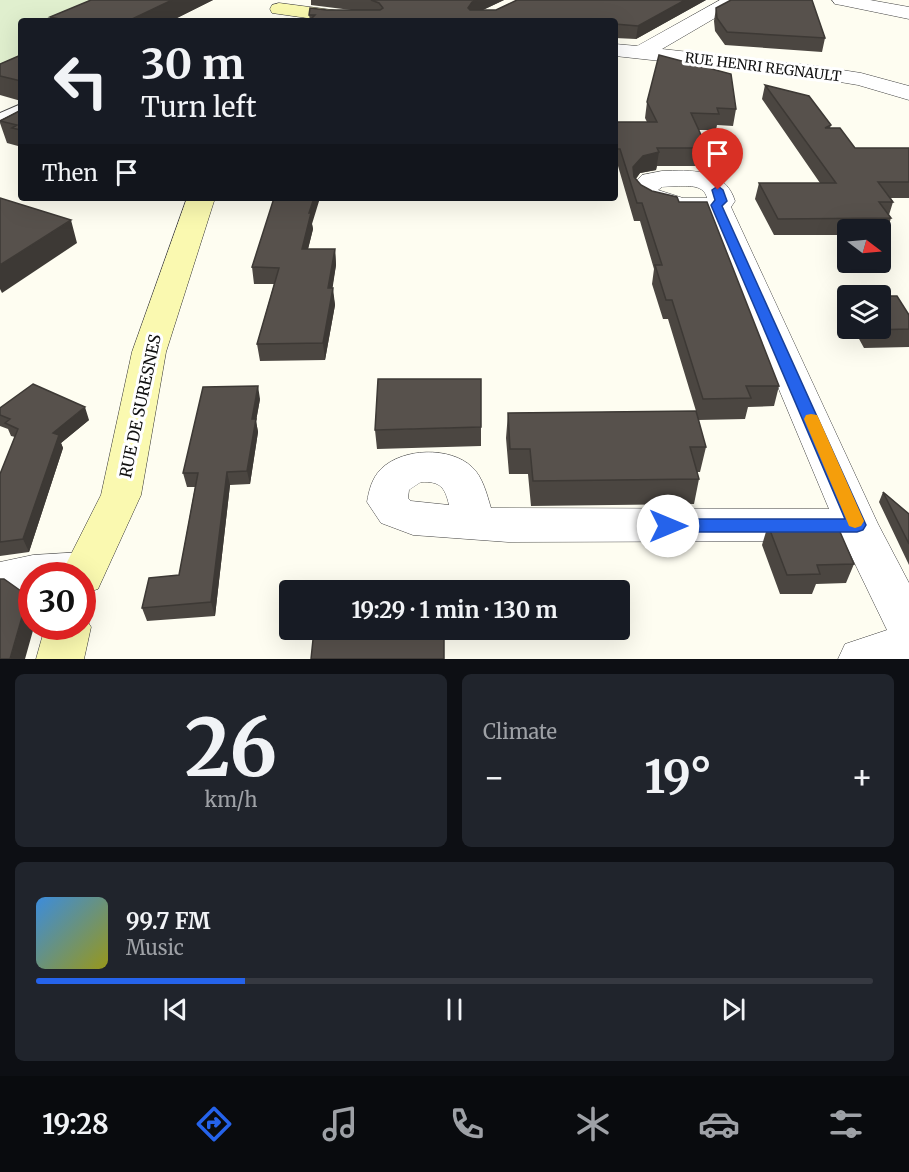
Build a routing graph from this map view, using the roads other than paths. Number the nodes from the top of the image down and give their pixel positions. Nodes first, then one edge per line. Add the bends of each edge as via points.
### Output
1 (733, 0) edge
2 (841, 0) edge
3 (278, 10) edge
4 (909, 14) edge
5 (346, 18) edge
6 (618, 50) edge
7 (640, 53) junction
8 (909, 93) edge
9 (18, 109) edge
10 (0, 118) edge
11 (200, 201) edge
12 (716, 205) dead end
13 (474, 522) dead end
14 (857, 525) junction
15 (88, 562) edge
16 (18, 576) edge
17 (0, 580) edge
18 (909, 628) edge
19 (65, 640) edge
20 (909, 644) edge
21 (60, 659) edge
22 (862, 659) edge

1 - 7 street
2 - 4 street
3 - 5 street
6 - 7 street, RUE HENRI REGNAULT
7 - 8 street, RUE HENRI REGNAULT via 816,72 861,79
9 - 10 lane
11 - 15 street, RUE DE SURESNES via 149,352 121,495
12 - 14 street
13 - 14 street via 508,526
14 - 18 street
16 - 17 street
19 - 21 street
20 - 22 street

